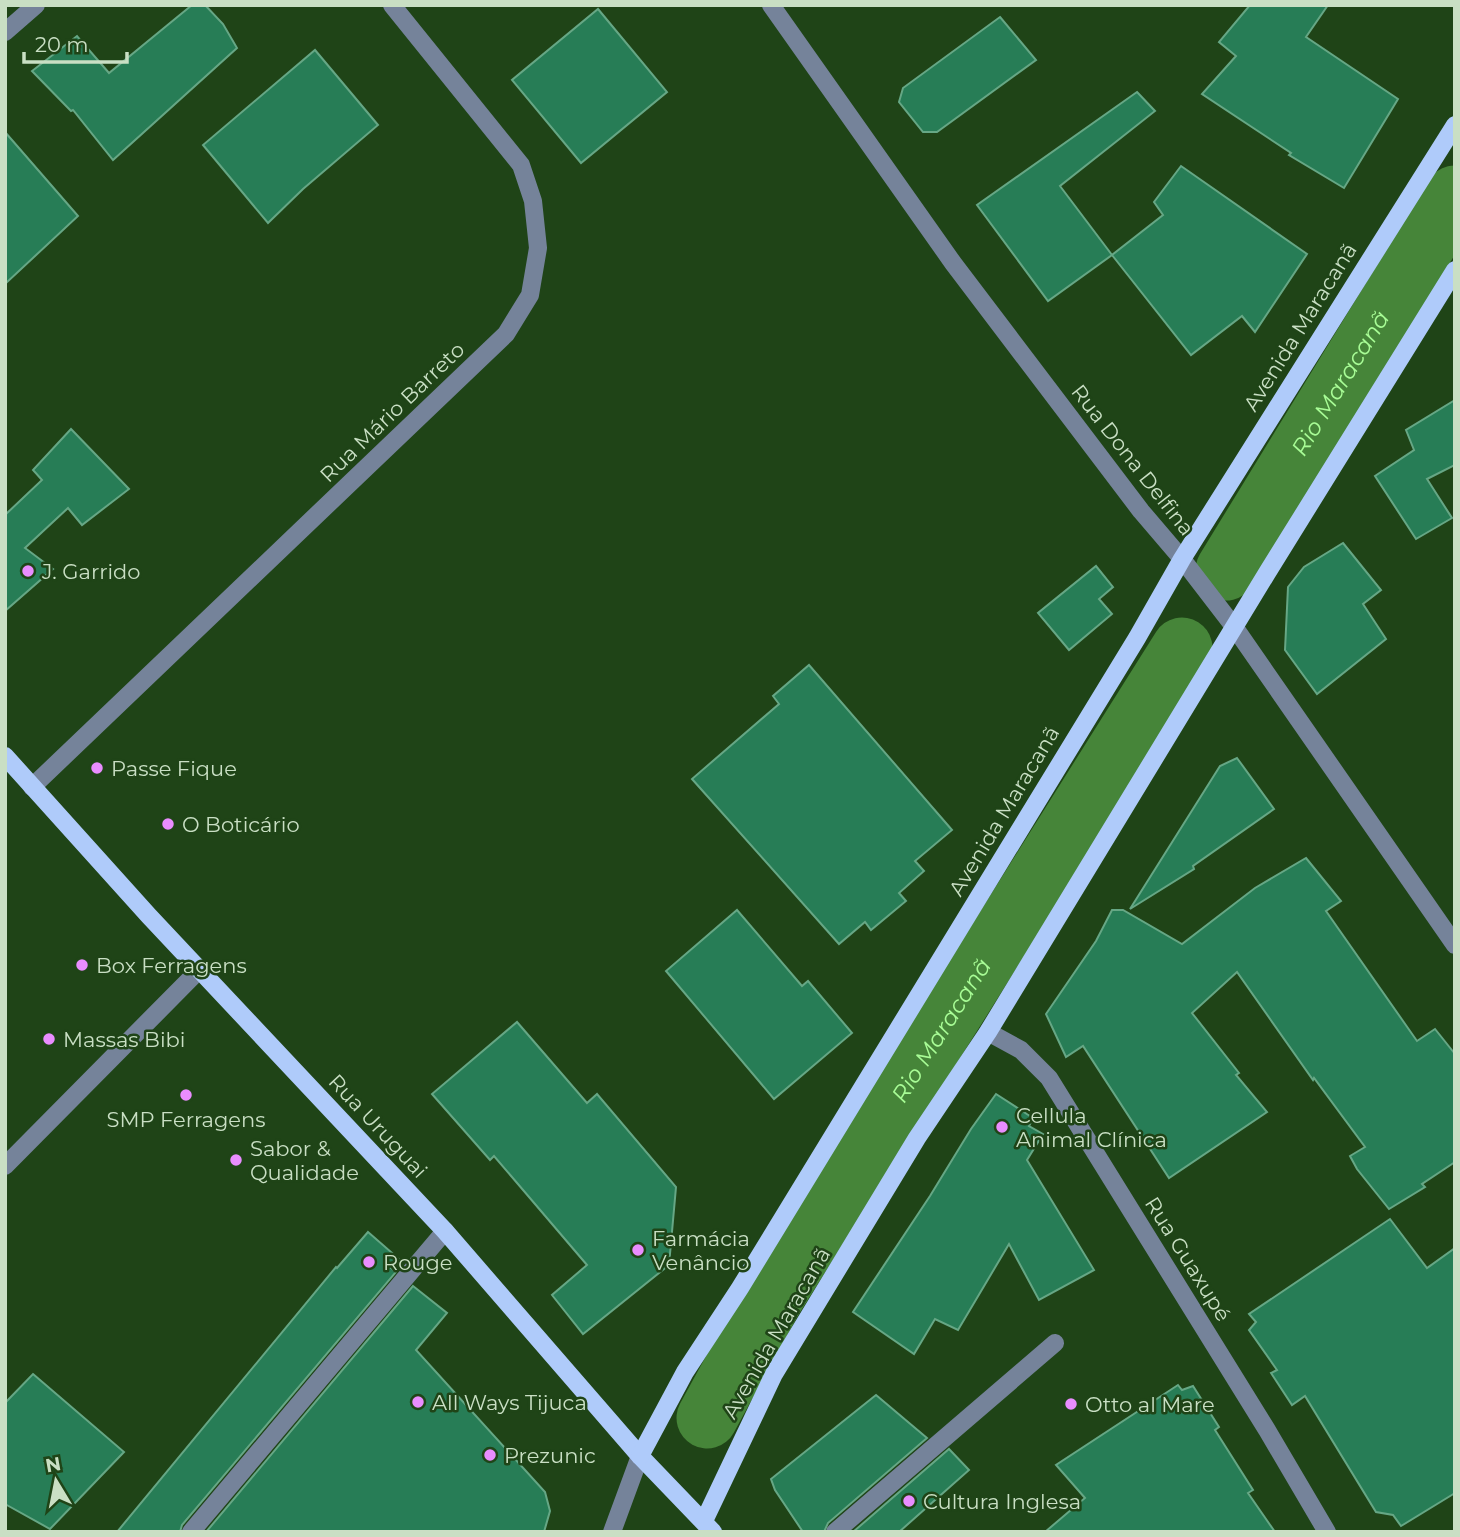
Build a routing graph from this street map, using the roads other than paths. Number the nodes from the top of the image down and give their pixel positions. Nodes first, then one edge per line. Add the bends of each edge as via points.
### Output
1 (36, 5) edge
2 (392, 5) edge
3 (771, 5) edge
4 (5, 32) edge
5 (1455, 125) edge
6 (1454, 276) edge
7 (1182, 559) junction
8 (1230, 623) junction
9 (5, 756) edge
10 (32, 787) junction
11 (1455, 945) edge
12 (200, 969) junction
13 (988, 1032) junction
14 (5, 1166) edge
15 (445, 1231) junction
16 (1055, 1343) dead end
17 (640, 1456) junction
18 (706, 1528) edge
19 (191, 1532) edge
20 (612, 1532) edge
21 (835, 1532) edge
22 (1327, 1532) edge

1 - 4 street
2 - 10 street, Rua Mário Barreto via 521,165 533,201 538,248 530,295 506,334
3 - 7 street, Rua Dona Delfina via 953,262 1141,512
5 - 7 main road, Avenida Maracanã
6 - 8 main road, Avenida Maracanã
7 - 8 street, Rua Dona Delfina
7 - 17 main road, Avenida Maracanã via 685,1372
8 - 11 street, Rua Dona Delfina
8 - 13 main road, Avenida Maracanã
9 - 10 main road, Rua Uruguai
10 - 12 main road, Rua Uruguai
12 - 14 street
12 - 15 main road, Rua Uruguai
13 - 18 main road, Avenida Maracanã via 917,1138 774,1374
13 - 22 street, Rua Guaxupé via 1021,1050 1049,1078
15 - 17 main road, Rua Uruguai
15 - 19 street
16 - 21 street
17 - 18 main road, Rua Uruguai
17 - 20 street, Avenida Maracanã

